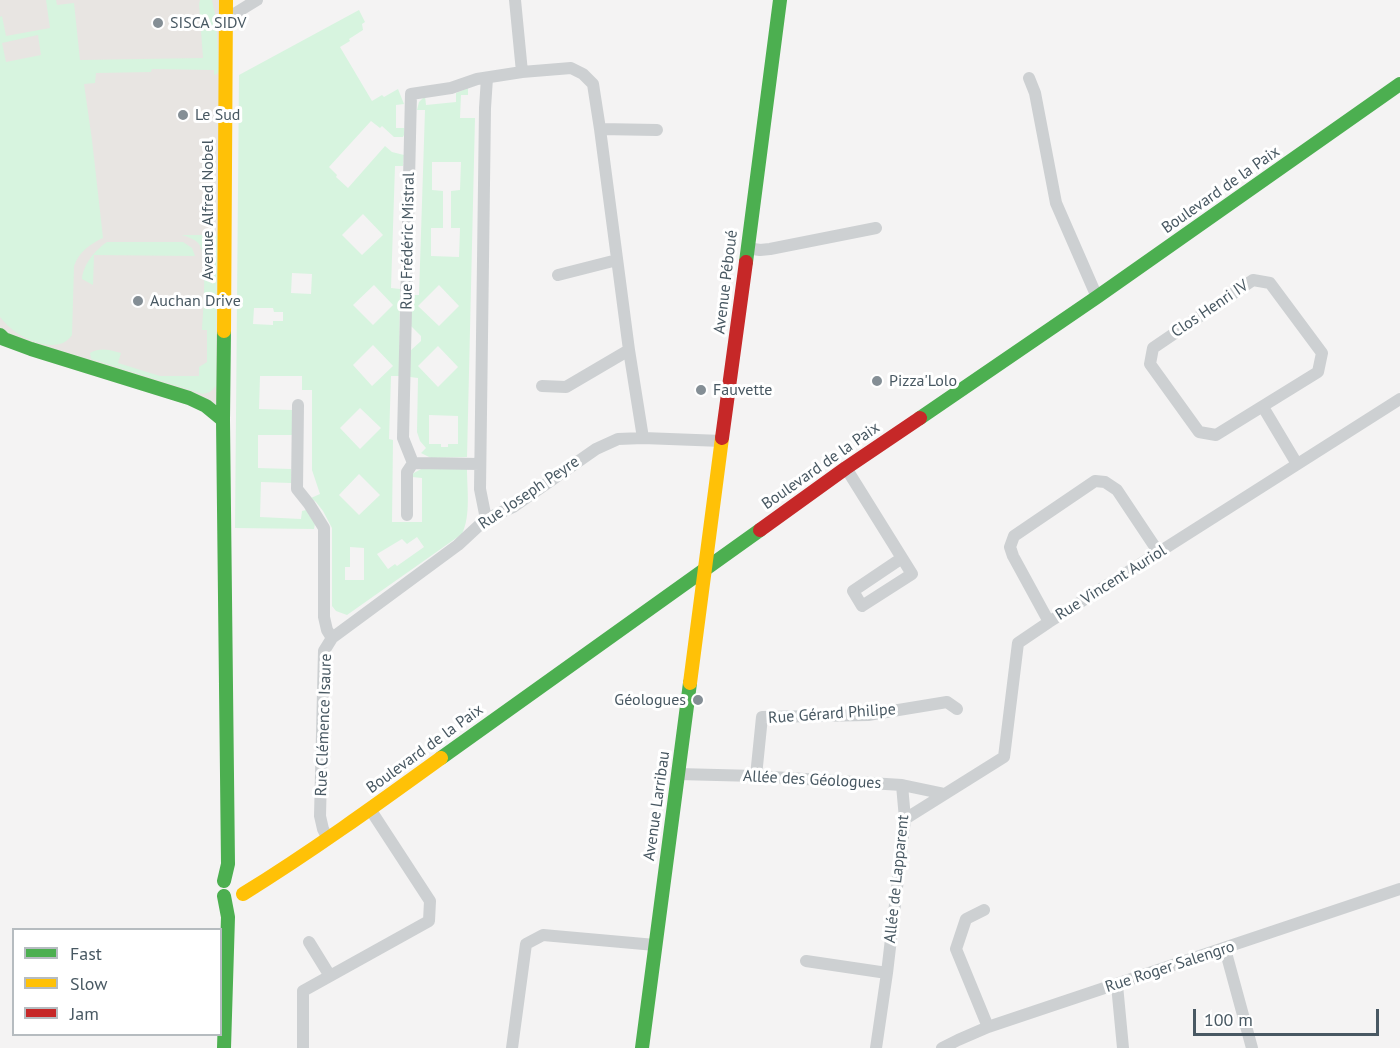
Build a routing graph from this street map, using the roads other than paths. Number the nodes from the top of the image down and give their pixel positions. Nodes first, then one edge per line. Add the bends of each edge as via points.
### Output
1 (226, 0) edge
2 (257, 0) edge
3 (515, 0) edge
4 (780, 0) edge
5 (226, 19) junction
6 (522, 72) junction
7 (487, 78) junction
8 (1029, 78) dead end
9 (1400, 84) edge
10 (600, 129) junction
11 (657, 130) dead end
12 (876, 228) dead end
13 (747, 248) junction
14 (617, 260) junction
15 (558, 275) dead end
16 (1097, 297) junction
17 (0, 335) edge
18 (629, 350) junction
19 (542, 386) dead end
20 (1400, 399) edge
21 (298, 405) dead end
22 (1263, 407) junction
23 (223, 420) junction
24 (643, 438) junction
25 (722, 441) junction
26 (413, 463) junction
27 (480, 464) junction
28 (1297, 465) junction
29 (846, 468) junction
30 (407, 515) dead end
31 (486, 519) junction
32 (1159, 553) junction
33 (902, 558) junction
34 (705, 568) junction
35 (1049, 622) junction
36 (332, 638) junction
37 (957, 709) dead end
38 (678, 774) junction
39 (756, 777) junction
40 (902, 784) junction
41 (945, 794) junction
42 (370, 809) junction
43 (905, 819) junction
44 (328, 838) junction
45 (235, 887) junction
46 (1400, 889) edge
47 (984, 910) dead end
48 (309, 942) dead end
49 (655, 945) junction
50 (1225, 949) junction
51 (806, 961) dead end
52 (887, 973) junction
53 (330, 976) junction
54 (1117, 985) junction
55 (988, 1027) junction
56 (224, 1048) edge
57 (303, 1048) edge
58 (512, 1048) edge
59 (642, 1048) edge
60 (876, 1048) edge
61 (942, 1048) edge
62 (1123, 1048) edge
63 (1252, 1048) edge

1 - 5 main road, Avenue Alfred Nobel
2 - 5 street
3 - 6 street
4 - 13 main road, Avenue Péboué
5 - 23 main road, Avenue Alfred Nobel
6 - 7 street, Rue Frédéric Mistral
6 - 10 street, Rue Frédéric Mistral via 571,68 583,74 592,84
7 - 26 street, Rue Frédéric Mistral via 411,94 403,438
7 - 27 street
8 - 16 street via 1056,203
9 - 16 main road, Boulevard de la Paix
10 - 11 street
10 - 14 street, Rue Frédéric Mistral
12 - 13 street via 770,249
13 - 25 main road, Avenue Péboué
14 - 15 street
14 - 18 street, Rue Frédéric Mistral
16 - 29 main road, Boulevard de la Paix
17 - 23 main road via 31,349 189,398
18 - 19 street via 566,387
18 - 24 street, Rue Frédéric Mistral
20 - 28 street, Rue Vincent Auriol
21 - 36 street, Rue Clémence Isaure via 297,489 324,528 324,617
22 - 22 street, Clos Henri IV via 1318,372 1322,353 1270,283 1253,280 1154,348 1150,364 1199,432 1216,435
22 - 28 street
23 - 45 main road, Avenue Alfred Nobel via 228,864
24 - 25 street, Rue Joseph Peyre
24 - 31 street, Rue Joseph Peyre via 618,439 596,449 513,507
25 - 34 main road, Avenue Péboué
26 - 27 street
26 - 30 street via 407,472
27 - 31 street
28 - 32 street, Rue Vincent Auriol
29 - 33 street
29 - 34 main road, Boulevard de la Paix
31 - 36 street, Rue Joseph Peyre via 458,545
32 - 35 street, Rue Vincent Auriol
32 - 35 street via 1117,490 1106,482 1095,481 1014,536 1010,547
33 - 33 street via 853,591 862,606 912,574
34 - 38 main road, Avenue Larribau
34 - 42 main road, Boulevard de la Paix
35 - 41 street, Rue Vincent Auriol via 1018,643 1004,757
36 - 44 street, Rue Clémence Isaure via 324,651 320,816
37 - 39 street, Rue Gérard Philipe via 947,702 868,715 762,717
38 - 39 street, Allée des Géologues
38 - 49 main road, Avenue Larribau
39 - 40 street, Allée des Géologues
40 - 41 street, Allée des Géologues
40 - 43 street, Allée de Lapparent
41 - 43 street, Rue Vincent Auriol
42 - 44 main road, Boulevard de la Paix
42 - 53 street via 430,901 429,921
43 - 52 street, Allée de Lapparent
44 - 45 main road, Boulevard de la Paix via 264,880
45 - 56 main road via 228,921
46 - 50 street, Rue Roger Salengro
47 - 55 street via 966,919 956,949
48 - 53 street
49 - 58 street via 543,934 526,944
49 - 59 main road, Avenue Larribau
50 - 54 street, Rue Roger Salengro
50 - 63 street
51 - 52 street
52 - 60 street, Allée de Lapparent
53 - 57 street via 303,991
54 - 55 street, Rue Roger Salengro
54 - 62 street
55 - 61 street, Rue Roger Salengro

